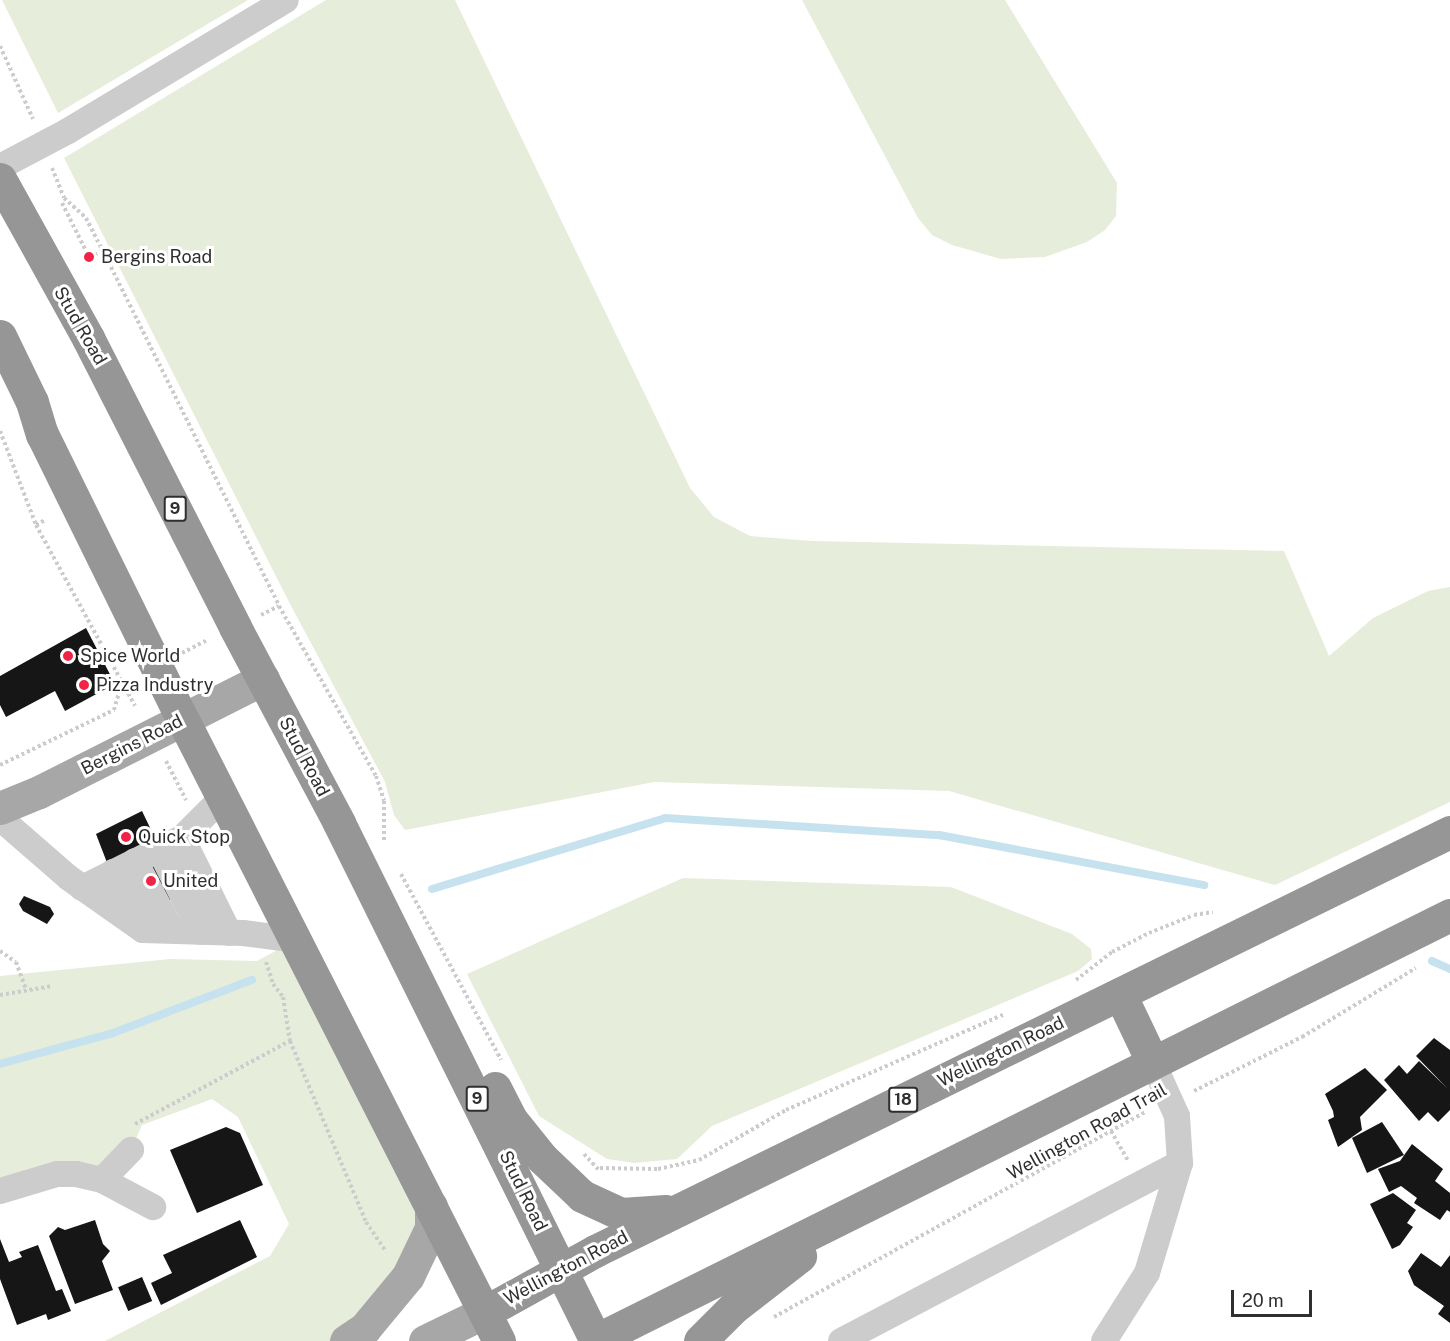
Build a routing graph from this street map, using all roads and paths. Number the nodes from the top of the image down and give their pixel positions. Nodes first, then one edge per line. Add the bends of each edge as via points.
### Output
1 (286, 0) edge
2 (0, 46) edge
3 (44, 144) junction
4 (0, 167) edge
5 (0, 179) edge
6 (62, 203) dead end
7 (103, 250) junction
8 (0, 336) edge
9 (0, 431) edge
10 (45, 520) dead end
11 (36, 525) junction
12 (279, 606) junction
13 (235, 627) junction
14 (158, 664) junction
15 (263, 679) junction
16 (123, 684) junction
17 (135, 706) dead end
18 (183, 720) junction
19 (0, 765) edge
20 (223, 797) junction
21 (0, 808) edge
22 (0, 818) edge
23 (1450, 832) edge
24 (170, 844) junction
25 (385, 847) dead end
26 (396, 866) dead end
27 (124, 867) junction
28 (82, 888) junction
29 (1223, 910) dead end
30 (1450, 915) edge
31 (393, 929) junction
32 (143, 930) junction
33 (171, 930) junction
34 (201, 932) junction
35 (229, 933) junction
36 (296, 940) junction
37 (0, 951) edge
38 (1427, 961) dead end
39 (273, 984) dead end
40 (52, 986) dead end
41 (1066, 987) dead end
42 (26, 990) junction
43 (1120, 994) junction
44 (0, 995) edge
45 (1013, 1011) dead end
46 (290, 1041) junction
47 (1152, 1061) junction
48 (504, 1066) dead end
49 (1172, 1100) junction
50 (1111, 1131) junction
51 (131, 1139) joint
52 (582, 1153) dead end
53 (1180, 1163) junction
54 (600, 1168) junction
55 (102, 1180) junction
56 (1140, 1185) junction
57 (0, 1191) edge
58 (888, 1194) junction
59 (582, 1196) junction
60 (431, 1206) junction
61 (153, 1207) dead end
62 (687, 1207) junction
63 (560, 1269) junction
64 (408, 1276) junction
65 (484, 1312) junction
66 (770, 1319) dead end
67 (878, 1333) edge
68 (346, 1341) edge
69 (425, 1341) edge
70 (499, 1341) edge
71 (595, 1341) edge
72 (700, 1341) edge
73 (841, 1341) edge
74 (1104, 1341) edge

1 - 3 street
2 - 3 path
3 - 4 street
3 - 7 path via 64,198 86,218
5 - 13 highway, Stud Road / 9 via 88,338
6 - 7 path via 89,257
7 - 12 path
8 - 14 highway via 32,402 42,434
9 - 11 path
10 - 11 path
11 - 16 path
12 - 13 path
12 - 25 path via 376,776 384,801
13 - 14 path
13 - 15 highway, Stud Road / 9
14 - 16 path
14 - 18 highway
15 - 18 main road, Bergins Road
15 - 31 highway, Stud Road / 9
16 - 17 path
16 - 19 path via 114,710
18 - 20 highway
18 - 21 main road, Bergins Road
20 - 24 street
20 - 36 highway
22 - 28 street
23 - 43 highway, Wellington Road / 18
24 - 27 street
24 - 34 street
24 - 35 street
26 - 48 path
27 - 28 street
27 - 32 street
27 - 33 street
28 - 32 street
29 - 41 path via 1194,915 1138,938
30 - 47 highway
31 - 59 highway via 441,982 510,1118 542,1158
31 - 63 highway, Stud Road / 9
32 - 33 street
33 - 34 street
34 - 35 street
35 - 36 street
36 - 60 highway
37 - 42 path via 16,962
38 - 49 path, Wellington Road Trail via 1302,1037
39 - 46 path via 284,997
40 - 42 path
42 - 44 path
43 - 47 highway
43 - 62 highway, Wellington Road / 18
45 - 54 path via 786,1110 699,1160 658,1169
46 - 51 path
46 - 64 path via 366,1222 389,1259
47 - 49 street
47 - 58 highway
49 - 50 path, Wellington Road Trail
49 - 53 street via 1181,1135
50 - 56 path
50 - 66 path, Wellington Road Trail via 1004,1194
51 - 55 street
52 - 54 path
53 - 56 street
53 - 74 street via 1147,1273
54 - 59 path
55 - 57 street via 57,1174
55 - 61 street
56 - 67 street
58 - 71 highway
58 - 72 highway via 771,1277
59 - 62 highway via 621,1214 645,1215
60 - 64 main road via 431,1228
60 - 65 highway
62 - 63 highway, Wellington Road / 18
63 - 65 highway, Wellington Road / 18
63 - 71 highway, Stud Road / 9
64 - 68 main road via 365,1328
65 - 69 main road, Wellington Road
65 - 70 highway
67 - 73 street

